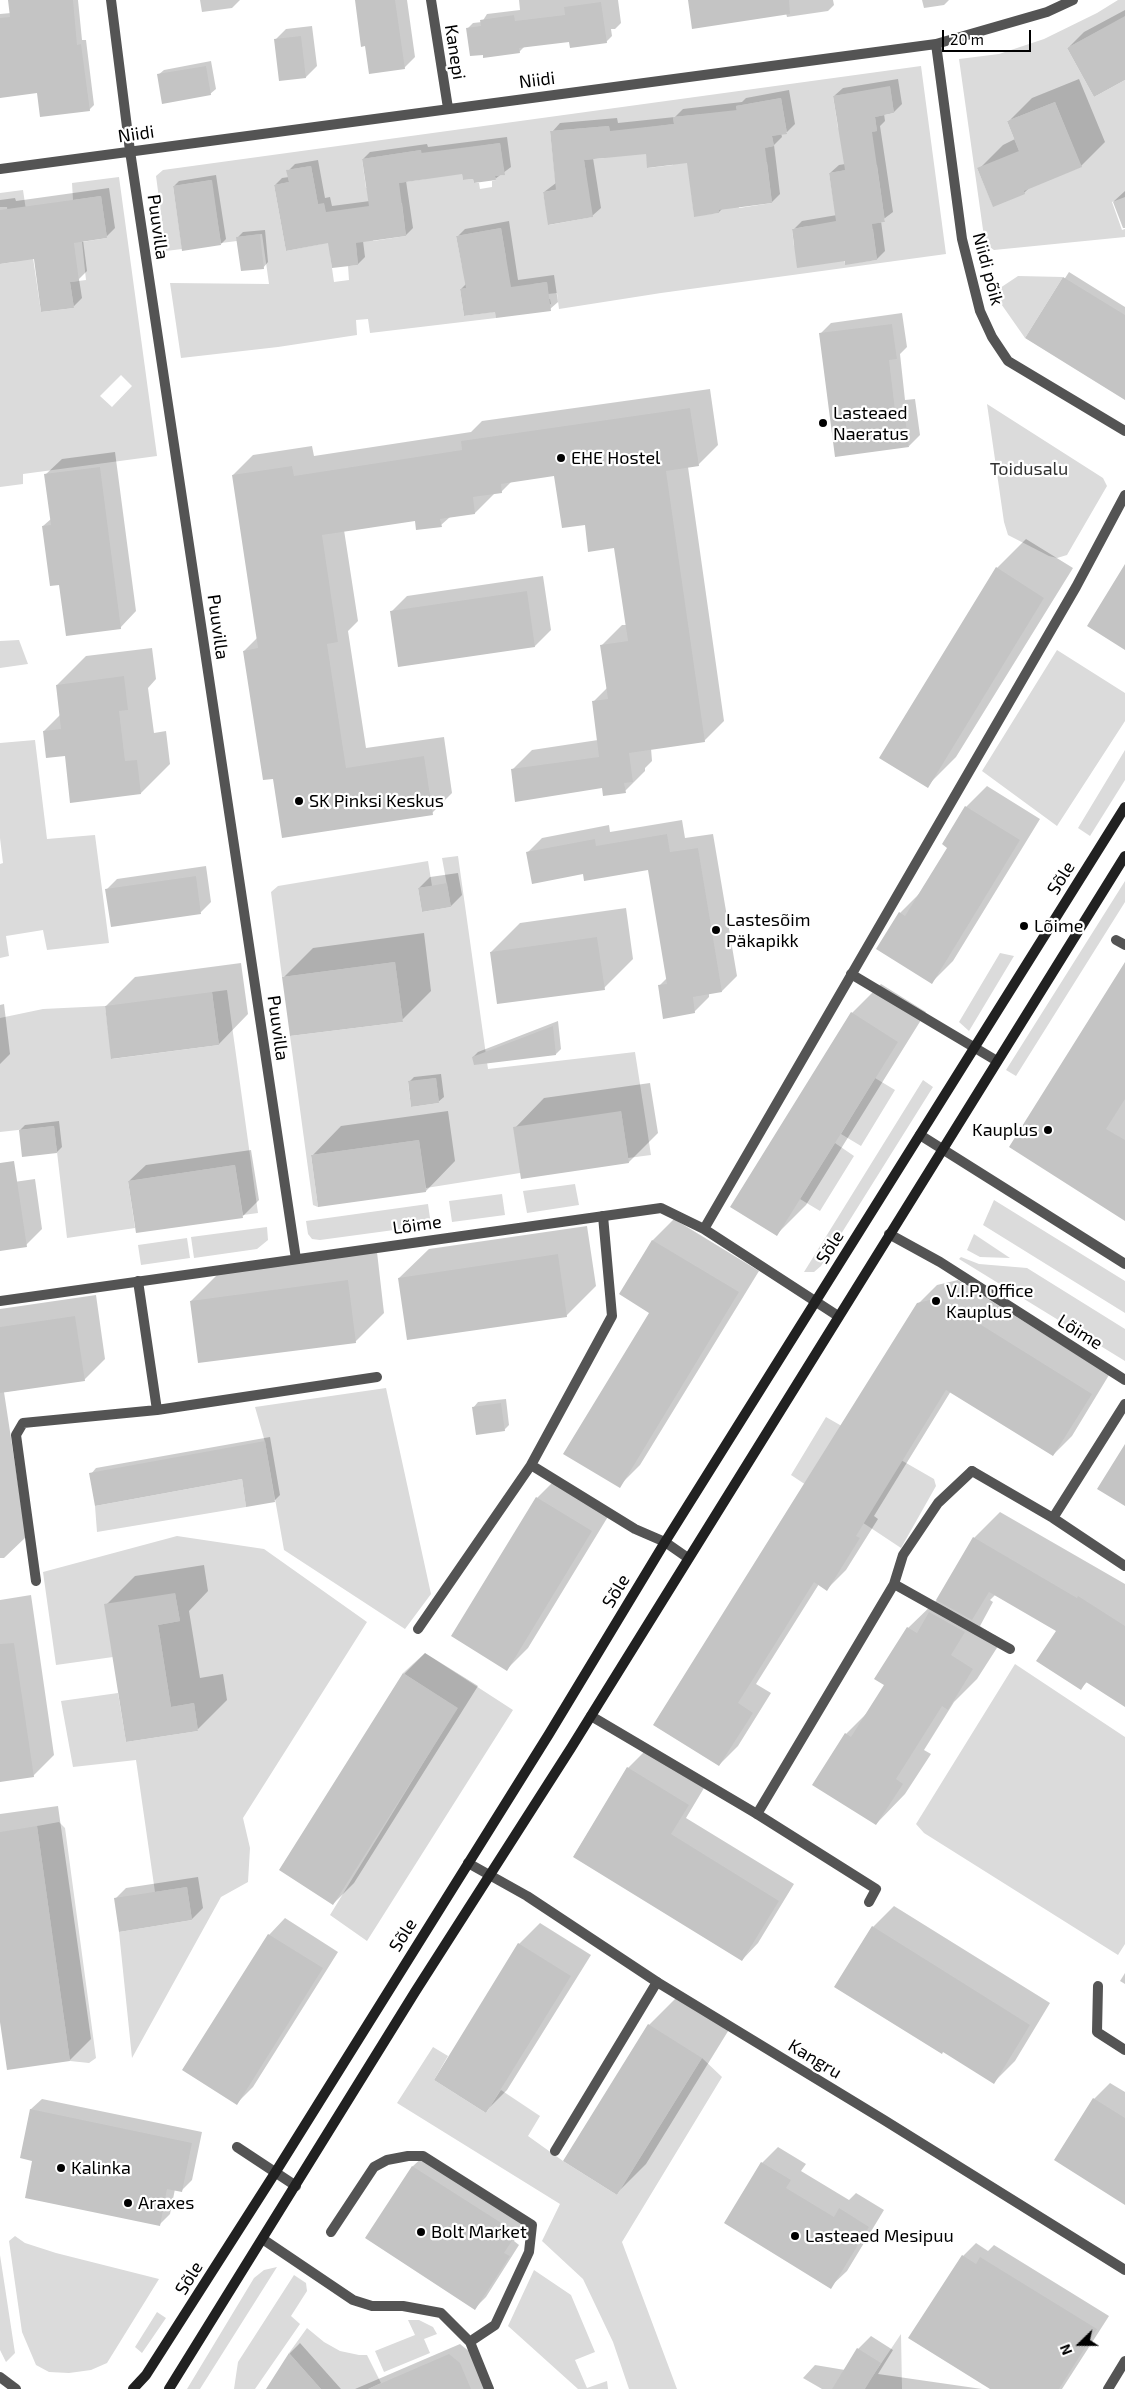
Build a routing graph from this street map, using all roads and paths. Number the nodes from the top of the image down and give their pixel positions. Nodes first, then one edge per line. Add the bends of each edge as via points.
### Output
1 (111, 0) edge
2 (431, 0) edge
3 (1073, 0) edge
4 (936, 44) junction
5 (448, 108) junction
6 (130, 151) junction
7 (0, 169) edge
8 (1125, 431) edge
9 (1125, 494) edge
10 (1125, 807) edge
11 (1125, 856) edge
12 (851, 974) junction
13 (975, 1048) junction
14 (997, 1061) junction
15 (920, 1135) junction
16 (942, 1149) junction
17 (603, 1216) junction
18 (704, 1229) junction
19 (889, 1234) junction
20 (296, 1259) junction
21 (1125, 1264) edge
22 (138, 1281) junction
23 (0, 1301) edge
24 (815, 1301) junction
25 (838, 1316) junction
26 (377, 1377) dead end
27 (1125, 1380) edge
28 (1125, 1404) edge
29 (157, 1410) junction
30 (531, 1465) junction
31 (1053, 1518) junction
32 (664, 1542) junction
33 (688, 1558) junction
34 (1125, 1566) edge
35 (36, 1581) dead end
36 (894, 1584) junction
37 (418, 1629) dead end
38 (1010, 1649) dead end
39 (591, 1716) junction
40 (757, 1814) junction
41 (468, 1863) junction
42 (489, 1874) junction
43 (869, 1902) dead end
44 (658, 1982) junction
45 (1098, 1986) dead end
46 (1125, 2050) edge
47 (237, 2147) dead end
48 (555, 2151) dead end
49 (275, 2173) junction
50 (296, 2186) junction
51 (330, 2232) dead end
52 (264, 2240) junction
53 (1125, 2270) edge
54 (474, 2339) dead end
55 (1125, 2361) edge
56 (0, 2377) edge
57 (16, 2389) edge
58 (132, 2389) edge
59 (169, 2389) edge
60 (489, 2389) edge
61 (1108, 2389) edge

1 - 6 street, Puuvilla
2 - 5 street, Kanepi
3 - 4 street, Niidi via 1047,12
4 - 5 street, Niidi
4 - 8 street, Niidi põik via 962,239 980,311 992,337 1008,361
5 - 6 street, Niidi
6 - 7 street, Niidi
6 - 20 street, Puuvilla
9 - 12 street via 1076,587
10 - 13 main road, Sõle
11 - 14 main road
12 - 13 street
12 - 18 street
13 - 14 street
13 - 15 main road, Sõle
14 - 16 main road
15 - 16 street
15 - 24 main road, Sõle
16 - 19 main road
16 - 21 street
17 - 18 street, Lõime via 661,1208
17 - 20 street, Lõime
17 - 30 street via 612,1316
18 - 24 street, Lõime
19 - 25 main road
19 - 27 street, Lõime via 940,1262
20 - 22 street, Lõime
22 - 23 street, Lõime
22 - 29 street
24 - 25 street, Lõime
24 - 32 main road, Sõle
25 - 33 main road
26 - 29 street
28 - 31 street
29 - 35 street via 23,1423 16,1435
30 - 32 street
30 - 37 street
31 - 34 street
31 - 36 street via 972,1471 933,1510 903,1555
32 - 33 street
32 - 41 main road, Sõle
33 - 39 main road
36 - 38 street
36 - 40 street
39 - 40 street
39 - 42 main road
40 - 43 street via 876,1889
41 - 42 street, Kangru
41 - 49 main road, Sõle
42 - 44 street, Kangru
42 - 50 main road
44 - 48 street
44 - 53 street, Kangru
45 - 46 street via 1097,2032
47 - 49 street
49 - 50 street
49 - 58 main road, Sõle via 146,2375
50 - 52 main road
51 - 54 street via 374,2167 387,2160 408,2156 423,2156 532,2225 529,2252 495,2325
52 - 59 main road
52 - 60 street via 353,2300 372,2306 403,2306 441,2313 470,2342
55 - 61 street
56 - 57 street

